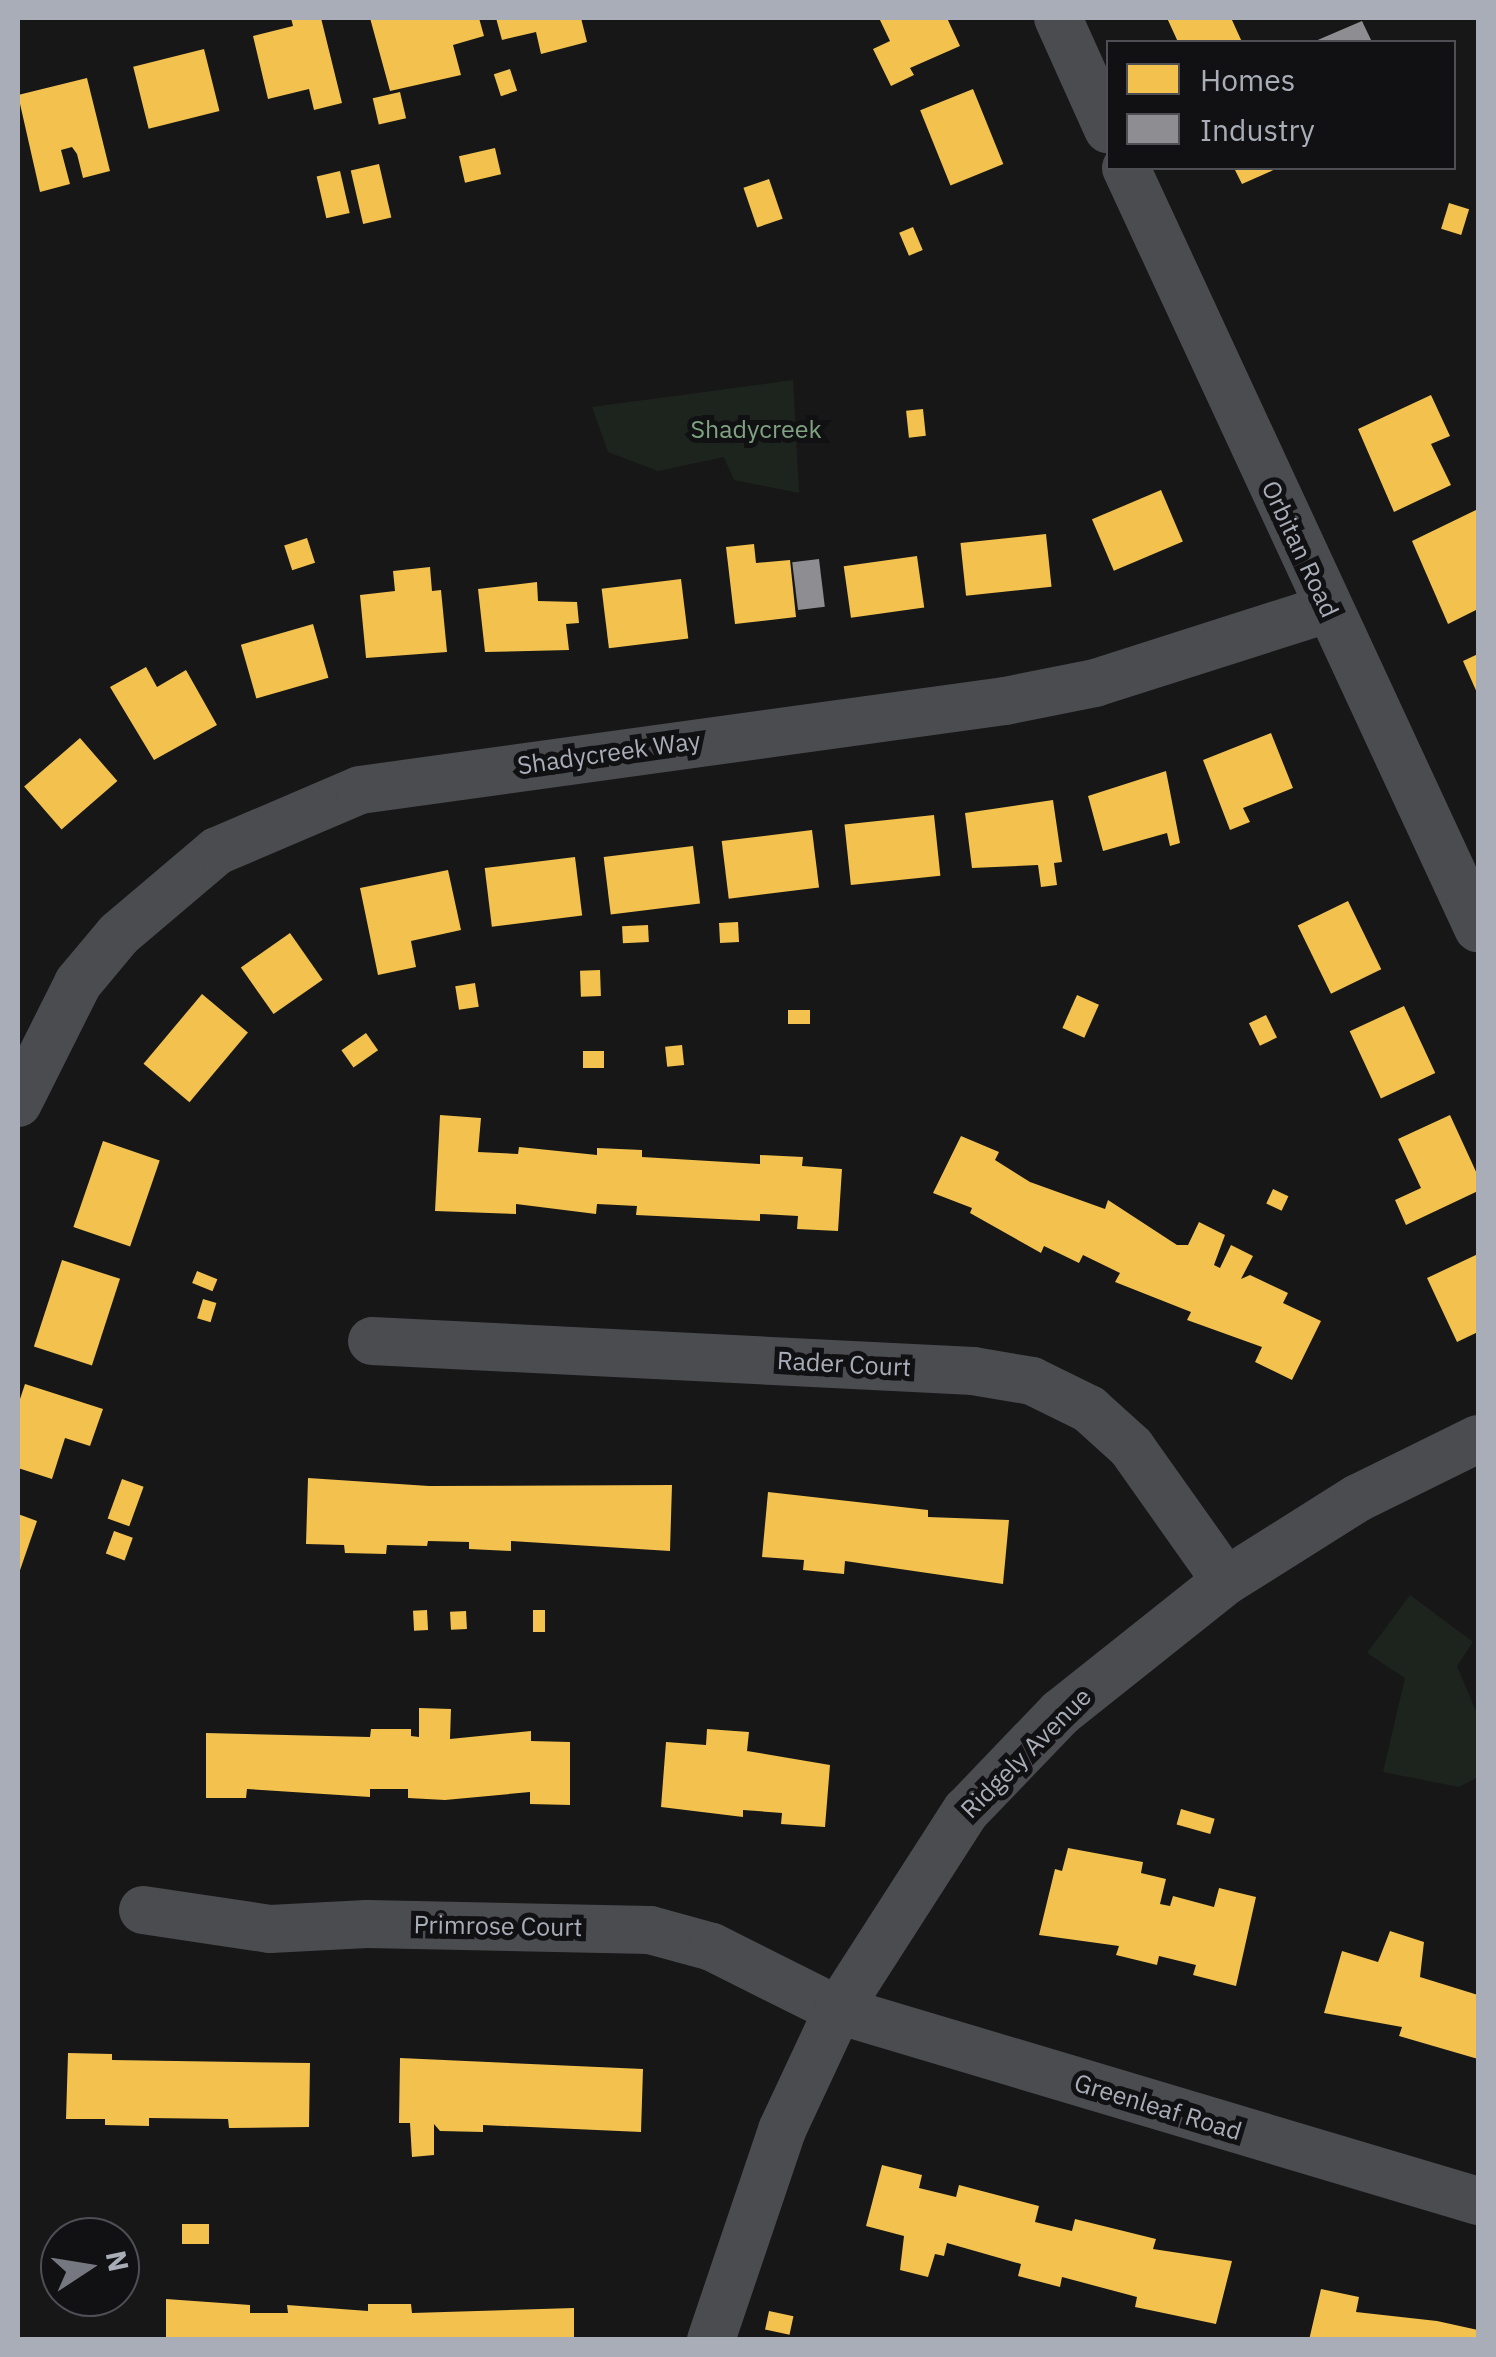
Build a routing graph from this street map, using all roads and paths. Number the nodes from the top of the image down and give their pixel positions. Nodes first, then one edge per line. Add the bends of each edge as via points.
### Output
1 (1058, 18) edge
2 (1106, 126) edge
3 (1127, 170) edge
4 (1327, 609) junction
5 (1478, 928) edge
6 (18, 1103) edge
7 (372, 1341) dead end
8 (1478, 1439) edge
9 (1226, 1581) junction
10 (143, 1910) dead end
11 (838, 2010) junction
12 (1478, 2201) edge
13 (711, 2340) edge

1 - 2 street
3 - 4 street, Orbitan Road
4 - 5 street, Orbitan Road
4 - 6 street, Shadycreek Way via 1095,682 1005,701 360,790 217,851 119,934 78,983
7 - 9 street, Rader Court via 973,1371 1032,1381 1089,1409 1131,1447
8 - 9 street, Ridgely Avenue via 1358,1498
9 - 11 street, Ridgely Avenue via 1132,1652 1001,1771 941,1844
10 - 11 street, Primrose Court via 270,1929 367,1924 650,1930 712,1947
11 - 12 street, Greenleaf Road
11 - 13 street, Ridgely Avenue via 782,2130

